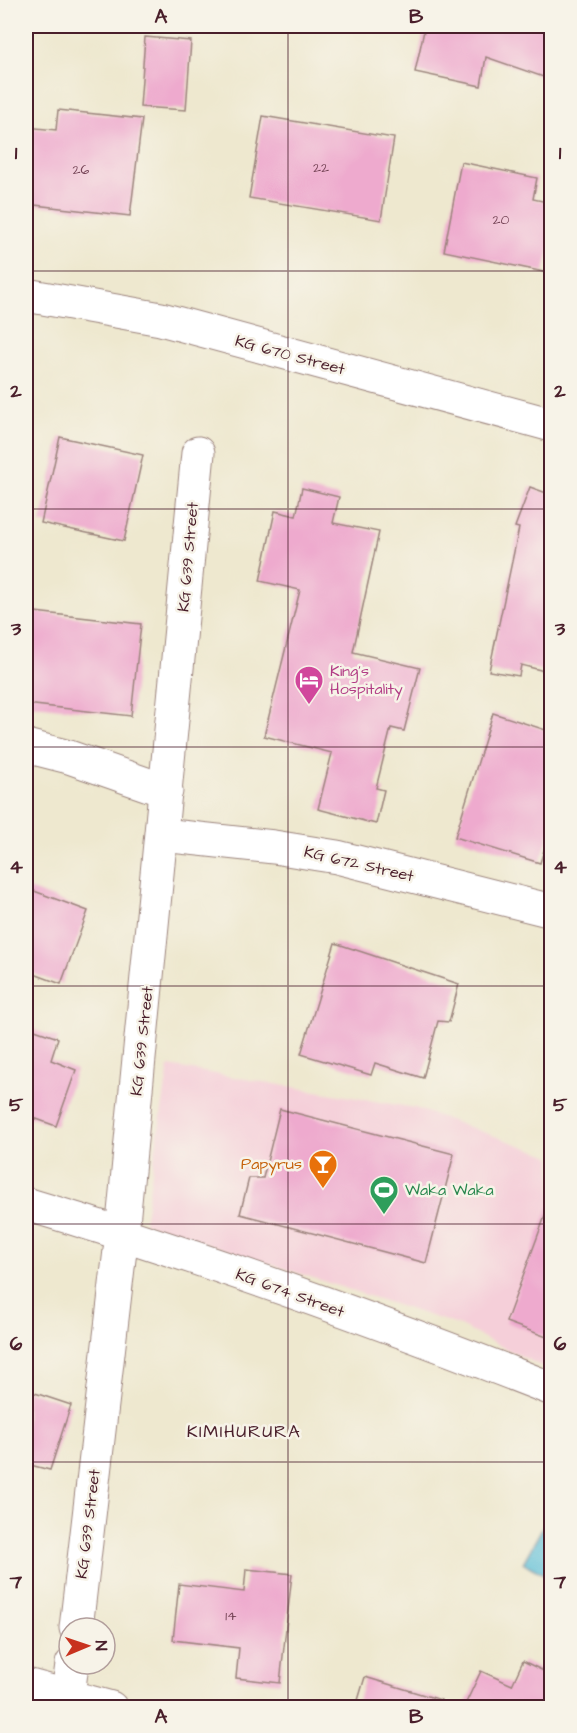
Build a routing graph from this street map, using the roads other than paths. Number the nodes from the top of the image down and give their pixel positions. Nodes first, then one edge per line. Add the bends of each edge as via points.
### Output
1 (26, 295) edge
2 (552, 425) edge
3 (198, 453) dead end
4 (26, 746) edge
5 (166, 790) junction
6 (162, 835) junction
7 (552, 911) edge
8 (26, 1204) edge
9 (122, 1233) junction
10 (552, 1389) edge
11 (77, 1616) edge
12 (70, 1679) edge
13 (26, 1685) edge
14 (111, 1707) edge

1 - 2 street, KG 670 Street via 161,319
3 - 5 street, KG 639 Street
4 - 5 street
5 - 6 street, KG 639 Street
6 - 7 street, KG 672 Street via 337,857
6 - 9 street, KG 639 Street
8 - 9 street, KG 674 Street
9 - 10 street, KG 674 Street
9 - 11 street, KG 639 Street
12 - 13 street
12 - 14 street

